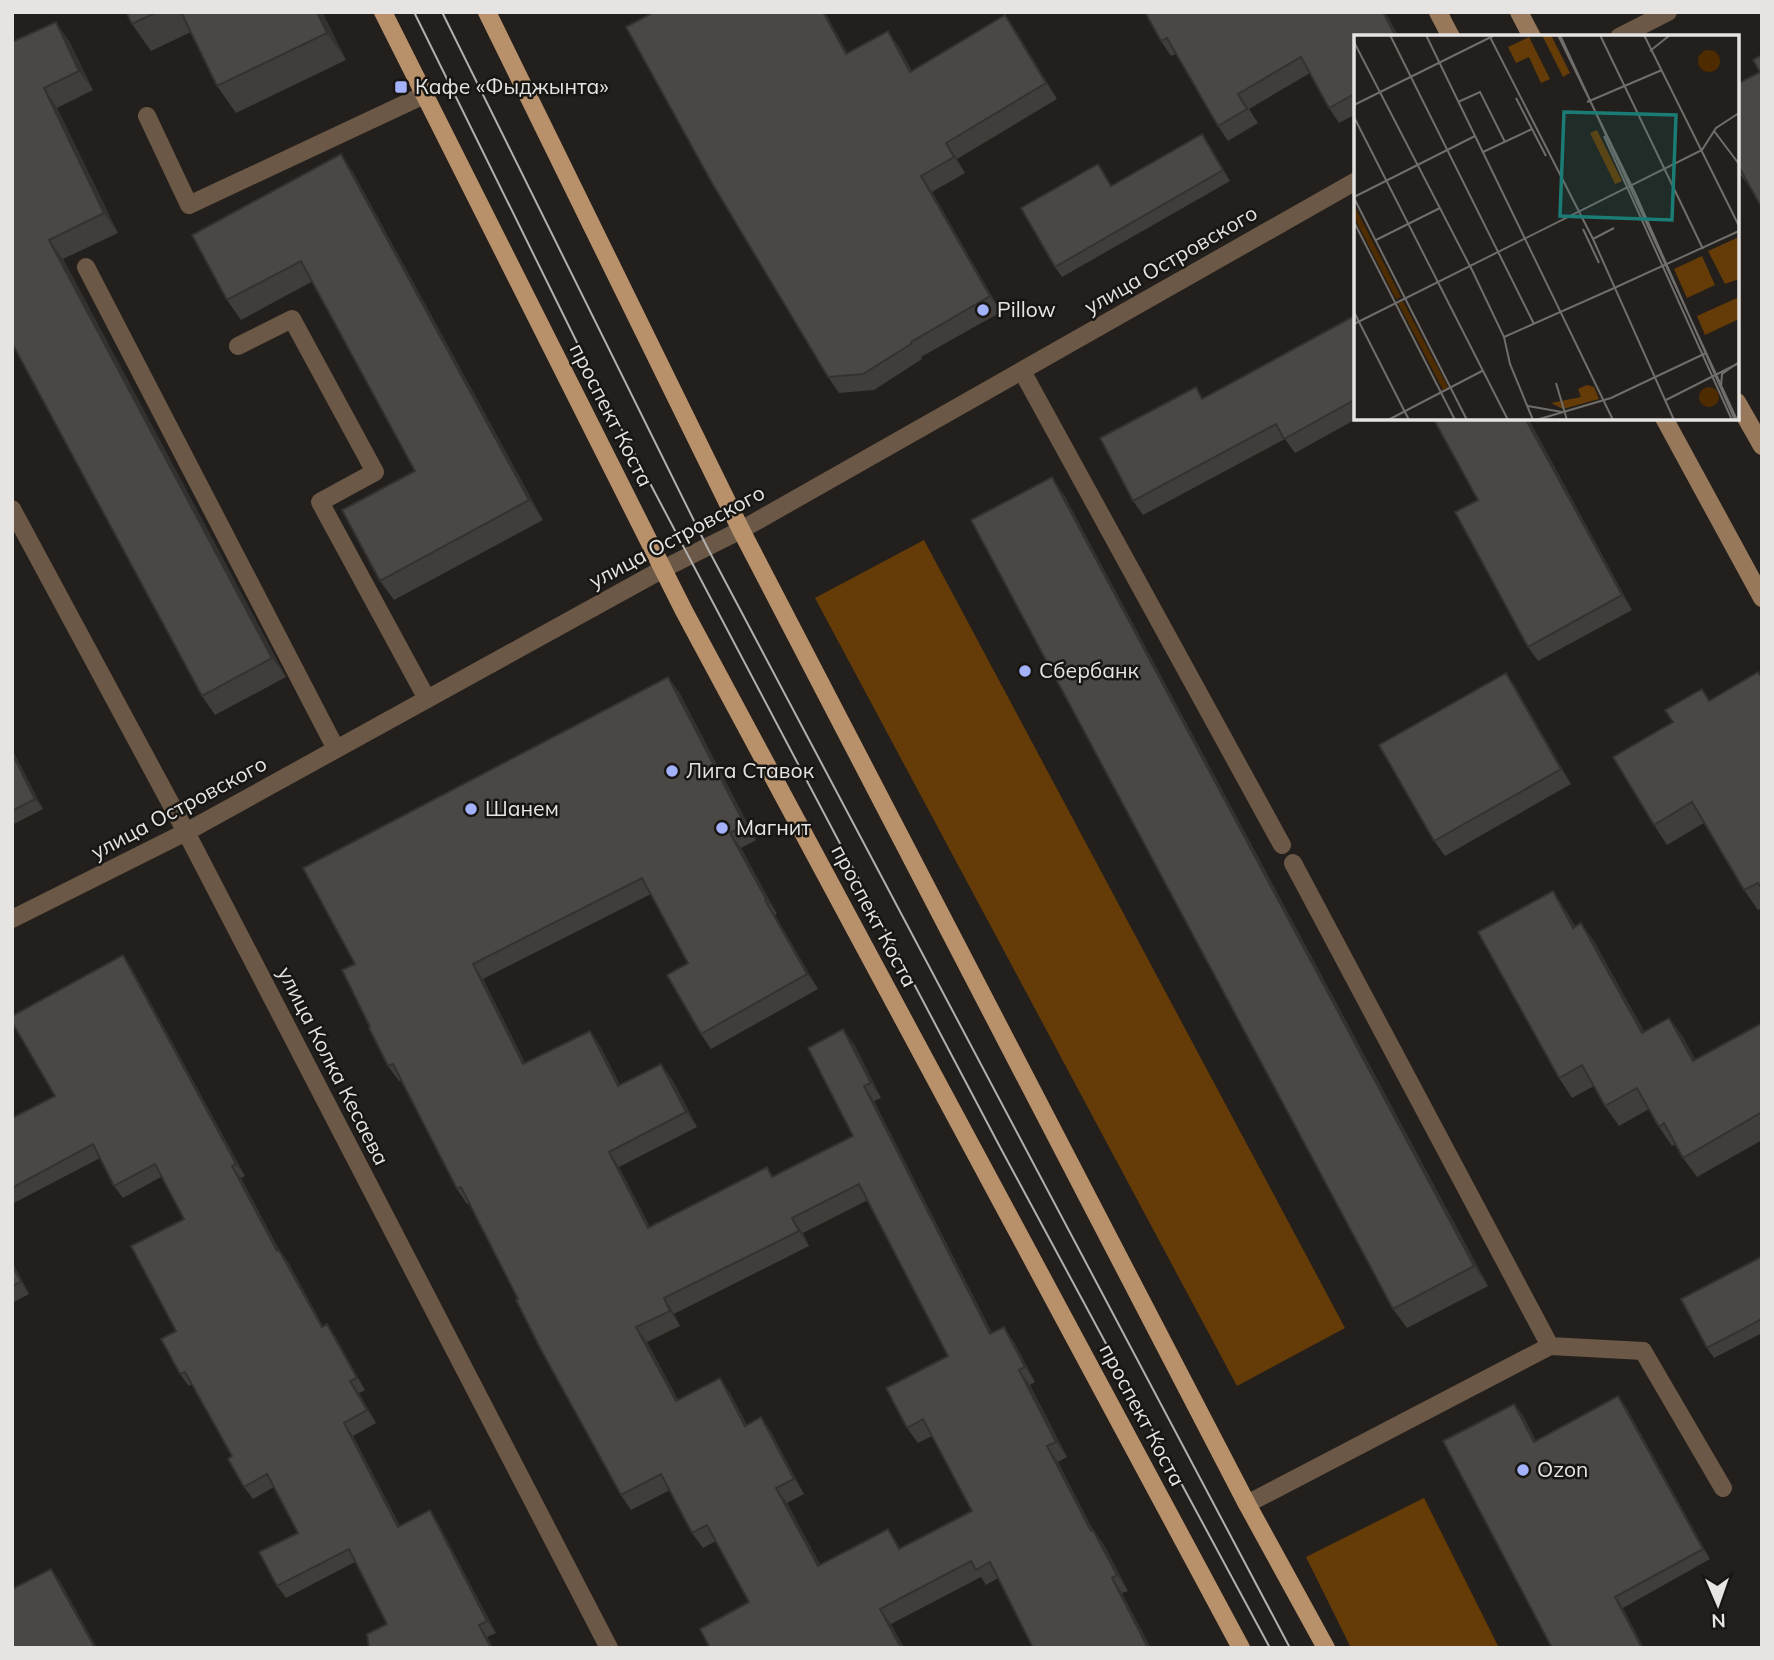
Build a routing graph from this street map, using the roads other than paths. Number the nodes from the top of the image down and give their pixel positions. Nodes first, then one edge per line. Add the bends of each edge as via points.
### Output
1 (383, 12) edge
2 (487, 12) edge
3 (1438, 12) edge
4 (1519, 12) edge
5 (1668, 12) edge
6 (1450, 35) edge
7 (1531, 35) edge
8 (1623, 35) edge
9 (424, 95) junction
10 (147, 116) dead end
11 (1354, 182) edge
12 (86, 267) dead end
13 (238, 346) dead end
14 (1022, 371) junction
15 (1739, 406) edge
16 (1665, 420) edge
17 (1762, 446) edge
18 (12, 509) edge
19 (741, 530) junction
20 (663, 569) junction
21 (1762, 598) edge
22 (427, 699) junction
23 (336, 749) junction
24 (186, 832) junction
25 (1282, 845) dead end
26 (1293, 863) dead end
27 (12, 919) edge
28 (1550, 1346) junction
29 (1723, 1488) dead end
30 (1247, 1504) junction
31 (609, 1648) edge
32 (1241, 1648) edge
33 (1326, 1648) edge

1 - 9 main road, проспект Коста
2 - 19 main road
3 - 6 main road
4 - 7 main road
5 - 8 street
9 - 10 street via 189,205
9 - 20 main road, проспект Коста
11 - 14 street, улица Островского
12 - 23 street
13 - 22 street via 292,319 375,472 320,502
14 - 19 street, улица Островского
14 - 25 street
15 - 17 main road
16 - 21 main road
18 - 24 street, улица Колка Кесаева
19 - 20 street, улица Островского
19 - 30 main road
20 - 22 street, улица Островского
20 - 32 main road, проспект Коста
22 - 23 street, улица Островского
23 - 24 street, улица Островского
24 - 27 street, улица Островского
24 - 31 street, улица Колка Кесаева
26 - 28 street
28 - 29 street via 1643,1350
28 - 30 street
30 - 33 main road

